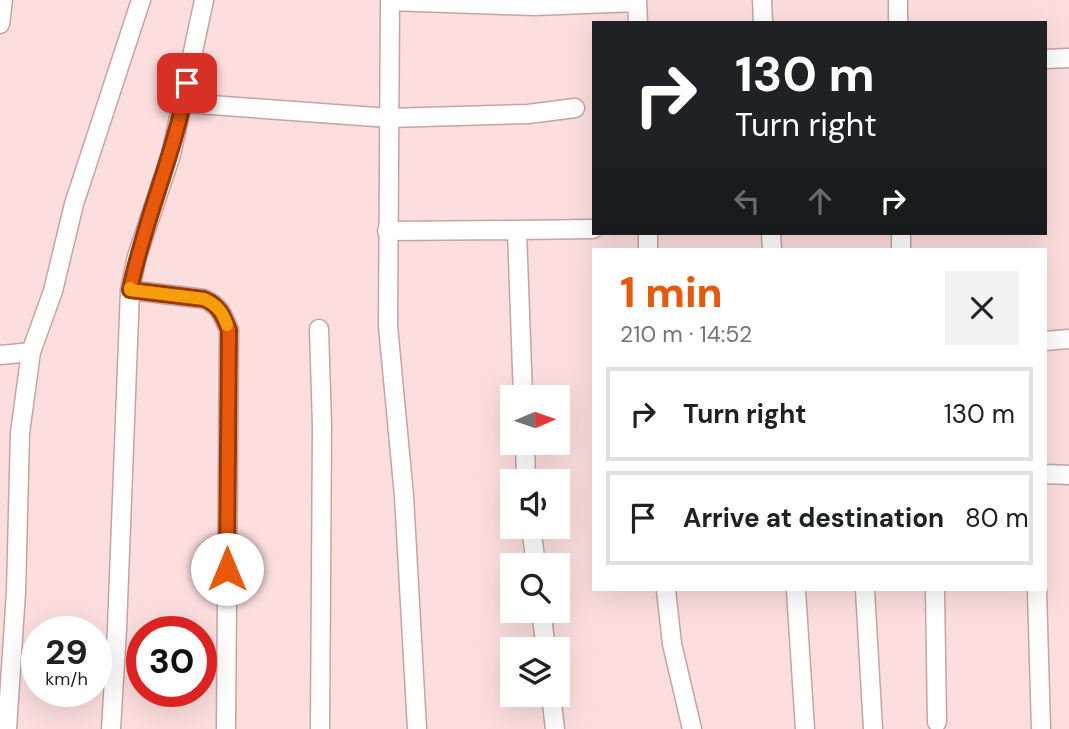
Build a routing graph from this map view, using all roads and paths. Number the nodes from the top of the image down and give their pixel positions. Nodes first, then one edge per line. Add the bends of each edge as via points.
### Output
1 (3, 0) edge
2 (141, 0) edge
3 (204, 0) edge
4 (390, 0) edge
5 (762, 0) edge
6 (898, 0) edge
7 (637, 1) edge
8 (638, 21) edge
9 (763, 21) edge
10 (898, 21) edge
11 (0, 24) edge
12 (1069, 58) edge
13 (1047, 59) edge
14 (184, 103) junction
15 (575, 108) dead end
16 (389, 118) junction
17 (592, 229) edge
18 (517, 230) junction
19 (387, 232) junction
20 (130, 290) junction
21 (319, 329) dead end
22 (1069, 339) edge
23 (1047, 341) edge
24 (31, 352) junction
25 (0, 355) edge
26 (523, 385) edge
27 (1047, 474) edge
28 (1069, 475) edge
29 (666, 591) edge
30 (796, 591) edge
31 (865, 591) edge
32 (935, 591) edge
33 (1037, 591) edge
34 (552, 707) edge
35 (937, 722) dead end
36 (8, 729) edge
37 (111, 729) edge
38 (226, 729) edge
39 (320, 729) edge
40 (417, 729) edge
41 (555, 729) edge
42 (692, 729) edge
43 (805, 729) edge
44 (873, 729) edge
45 (1041, 729) edge

1 - 11 street
2 - 24 street
3 - 14 street
4 - 7 street via 535,6
4 - 16 street
5 - 9 street
6 - 10 street
7 - 8 street
12 - 13 street
14 - 16 street
14 - 20 street via 136,256
15 - 16 street
16 - 19 street
17 - 18 street
18 - 19 street
18 - 26 street
19 - 40 street via 388,326 404,496
20 - 37 street
20 - 38 street via 214,303 229,330
21 - 39 street
22 - 23 street
24 - 25 street
24 - 36 street via 20,433
27 - 28 street
29 - 42 street via 672,644
30 - 43 street
31 - 44 street
32 - 35 street
33 - 45 street
34 - 41 street

